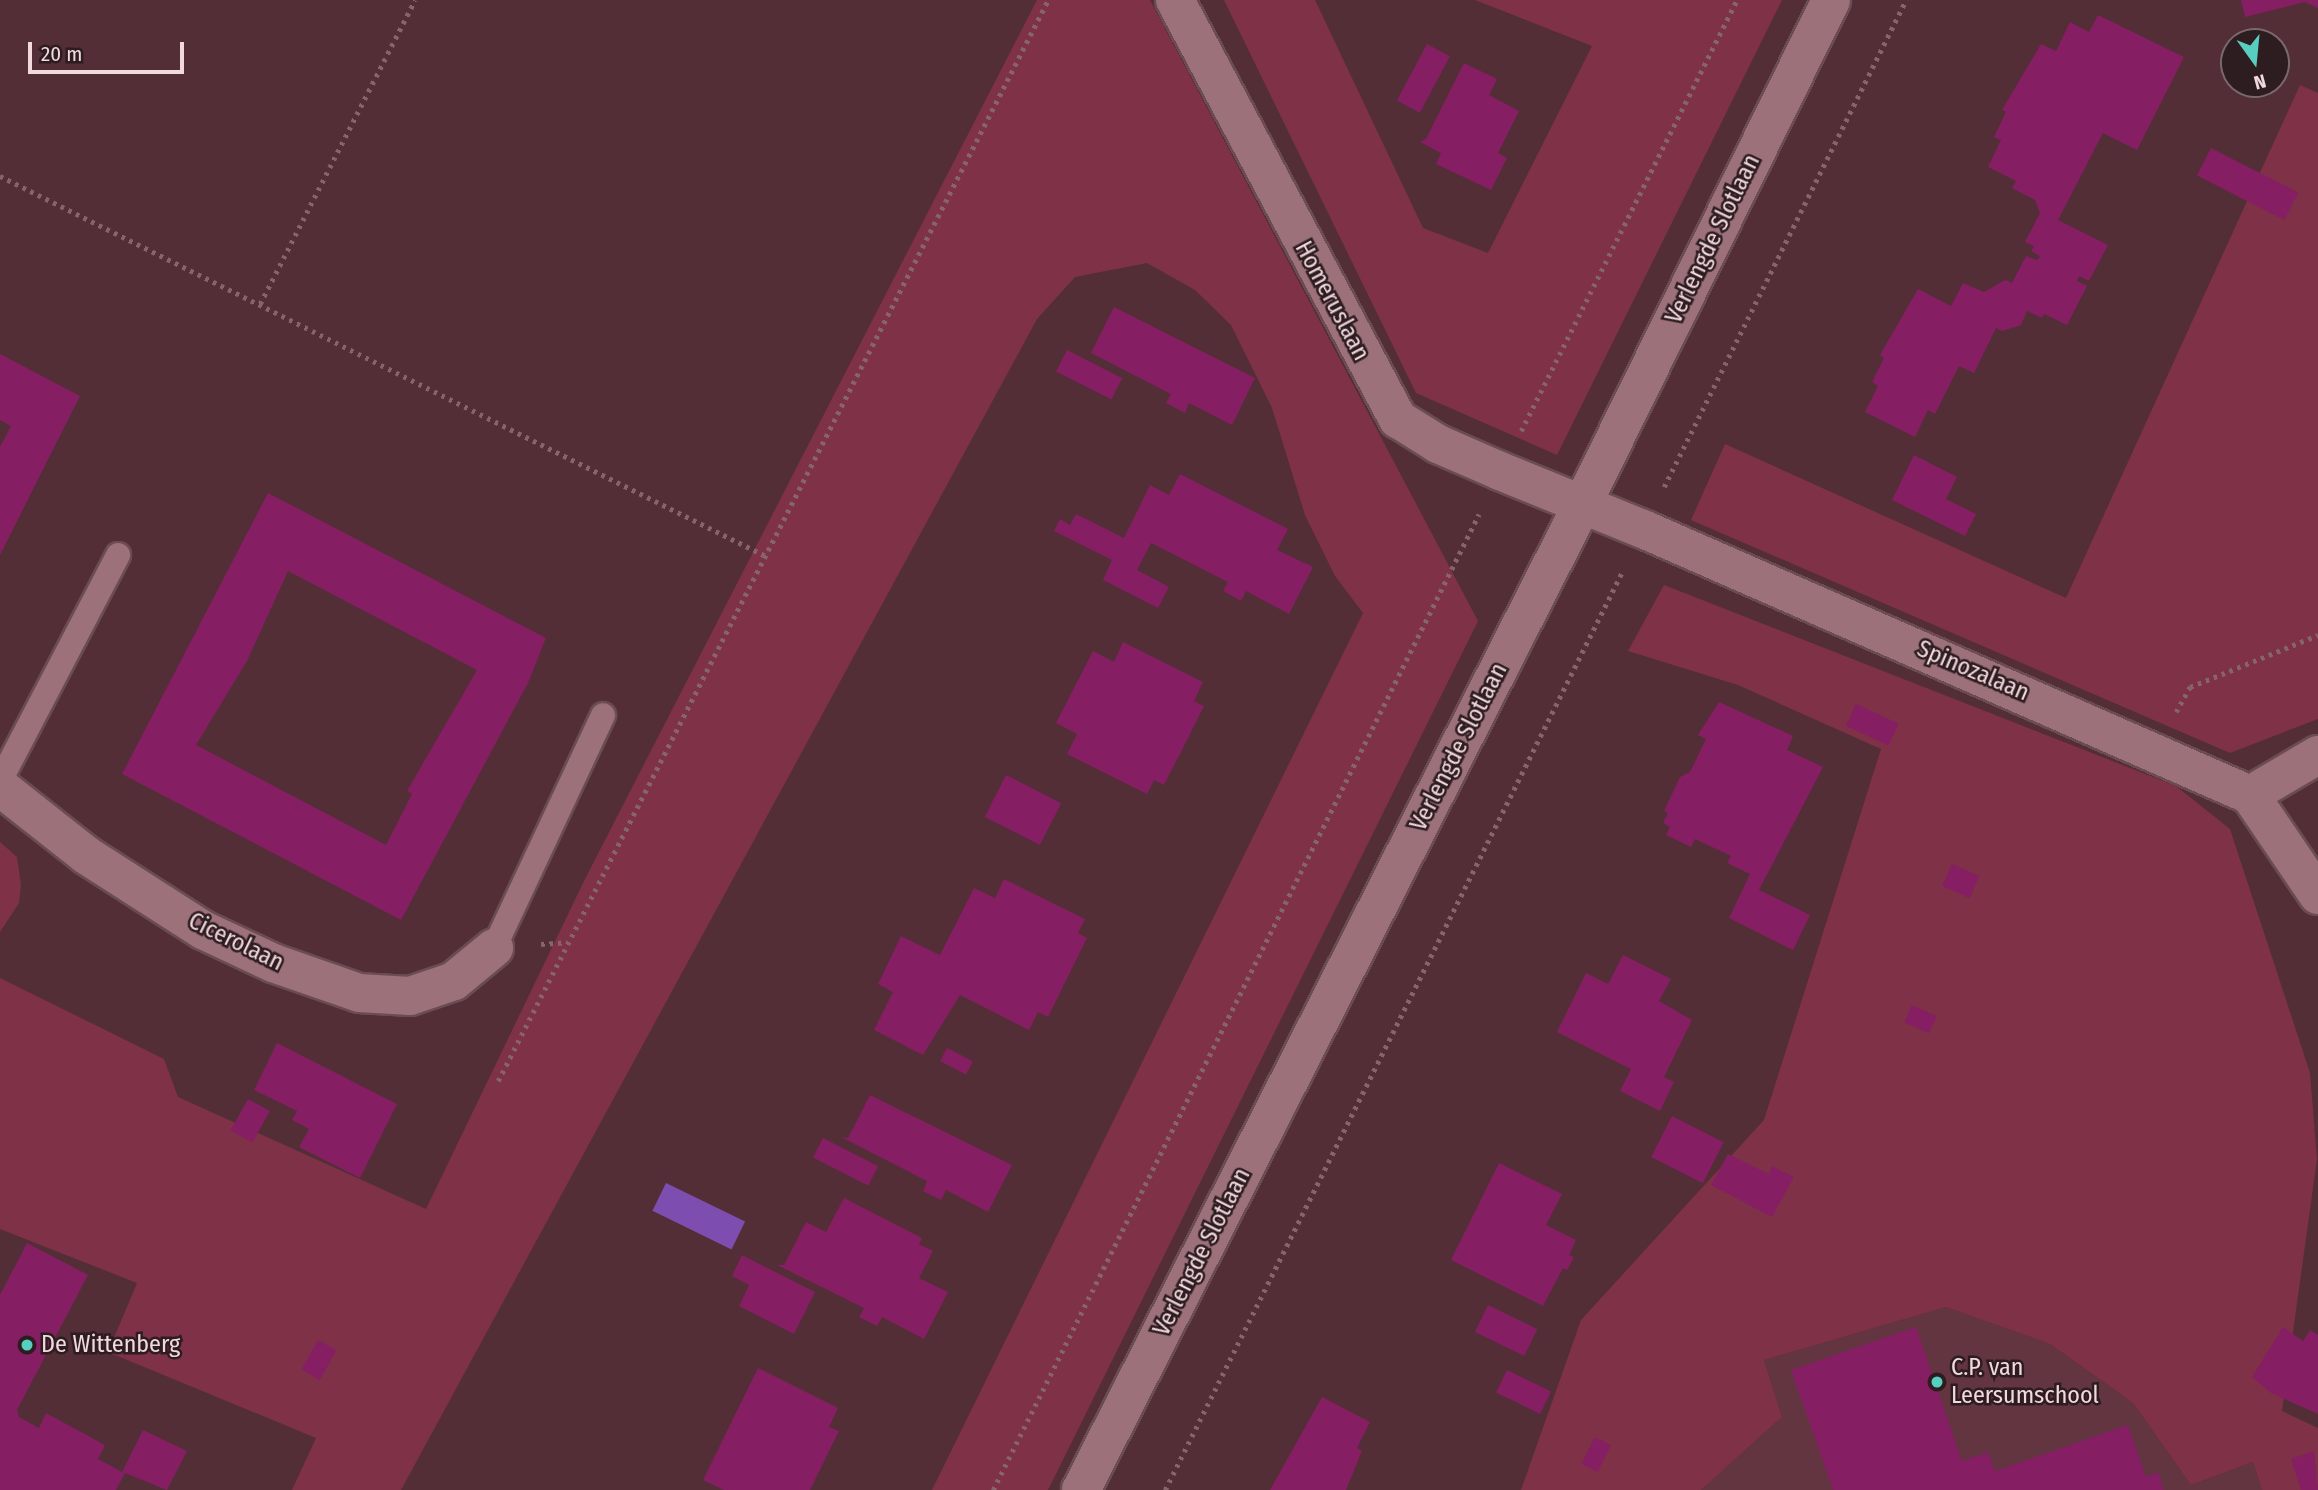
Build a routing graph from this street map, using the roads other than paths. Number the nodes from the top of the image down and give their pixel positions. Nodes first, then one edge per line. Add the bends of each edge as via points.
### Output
1 (1175, 0) edge
2 (1831, 0) edge
3 (1582, 505) junction
4 (118, 555) dead end
5 (603, 715) dead end
6 (2318, 755) edge
7 (0, 781) edge
8 (0, 787) edge
9 (2250, 795) junction
10 (2318, 895) edge
11 (494, 948) joint
12 (1081, 1490) edge

1 - 3 street, Homeruslaan via 1398,419 1438,444
2 - 3 street, Verlengde Slotlaan
3 - 9 street, Spinozalaan
3 - 12 street, Verlengde Slotlaan
4 - 7 lane
5 - 11 lane
6 - 9 street
8 - 11 street, Cicerolaan via 86,855 203,930 273,963 359,993 410,996 454,981
9 - 10 street

